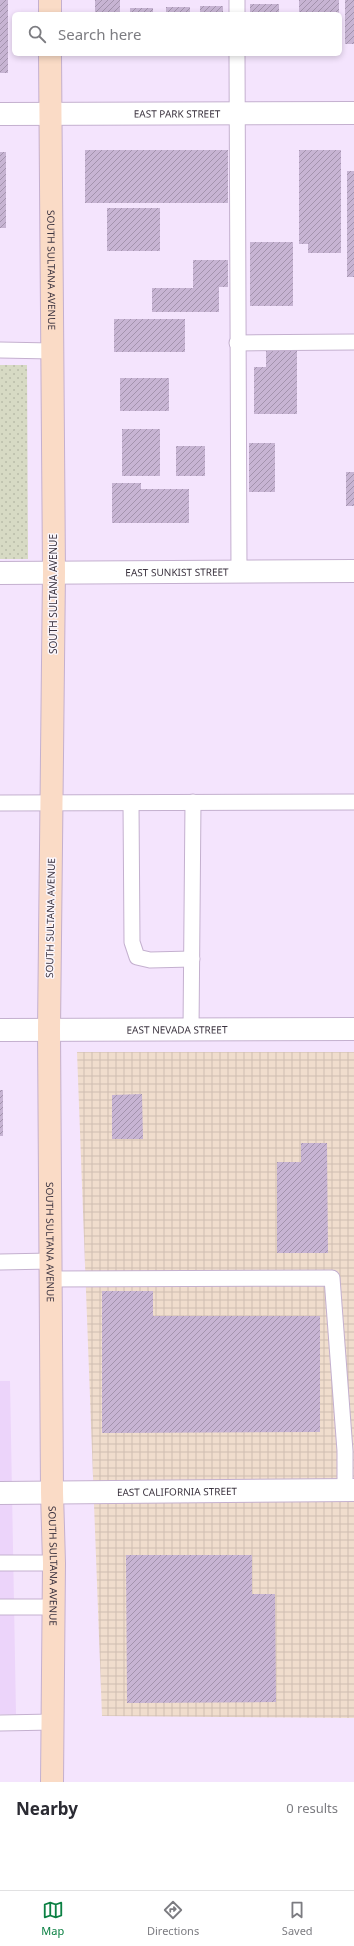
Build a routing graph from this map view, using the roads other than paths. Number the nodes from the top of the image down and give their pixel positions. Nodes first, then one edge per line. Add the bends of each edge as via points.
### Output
1 (50, 0) edge
2 (237, 0) edge
3 (50, 12) edge
4 (237, 12) edge
5 (50, 56) edge
6 (237, 56) edge
7 (236, 113) junction
8 (354, 113) edge
9 (0, 114) edge
10 (50, 114) junction
11 (354, 342) edge
12 (238, 343) junction
13 (0, 350) edge
14 (52, 351) junction
15 (238, 571) junction
16 (354, 571) edge
17 (54, 572) junction
18 (0, 573) edge
19 (193, 802) junction
20 (354, 802) edge
21 (0, 803) edge
22 (51, 803) junction
23 (131, 803) junction
24 (192, 959) junction
25 (0, 1030) edge
26 (49, 1030) junction
27 (191, 1030) junction
28 (354, 1030) edge
29 (0, 1262) edge
30 (51, 1270) junction
31 (350, 1490) edge
32 (0, 1492) edge
33 (52, 1492) junction
34 (0, 1563) edge
35 (54, 1563) junction
36 (0, 1607) edge
37 (54, 1607) junction
38 (53, 1722) junction
39 (0, 1723) edge
40 (52, 1782) edge

1 - 3 street
2 - 4 lane
5 - 10 street, SOUTH SULTANA AVENUE
6 - 7 lane
7 - 8 street, EAST PARK STREET
7 - 10 street, EAST PARK STREET
7 - 12 lane
9 - 10 street, EAST PARK STREET
10 - 14 street, SOUTH SULTANA AVENUE
11 - 12 lane
12 - 15 lane
13 - 14 lane
14 - 17 street, SOUTH SULTANA AVENUE
15 - 16 street, EAST SUNKIST STREET
15 - 17 street, EAST SUNKIST STREET
17 - 18 street, EAST SUNKIST STREET
17 - 22 street, SOUTH SULTANA AVENUE
19 - 20 lane
19 - 23 lane
19 - 24 lane
21 - 22 lane
22 - 23 lane
22 - 26 street, SOUTH SULTANA AVENUE
23 - 24 lane via 132,942 137,957 150,960
24 - 27 lane
25 - 26 street, EAST NEVADA STREET
26 - 27 street, EAST NEVADA STREET
26 - 30 street, SOUTH SULTANA AVENUE
27 - 28 street, EAST NEVADA STREET
29 - 30 lane
30 - 31 lane via 332,1278
30 - 33 street, SOUTH SULTANA AVENUE
31 - 33 street, EAST CALIFORNIA STREET
32 - 33 street, EAST CALIFORNIA STREET
33 - 35 street, SOUTH SULTANA AVENUE
34 - 35 lane
35 - 37 street, SOUTH SULTANA AVENUE
36 - 37 lane
37 - 38 street, SOUTH SULTANA AVENUE
38 - 39 lane
38 - 40 street, SOUTH SULTANA AVENUE

